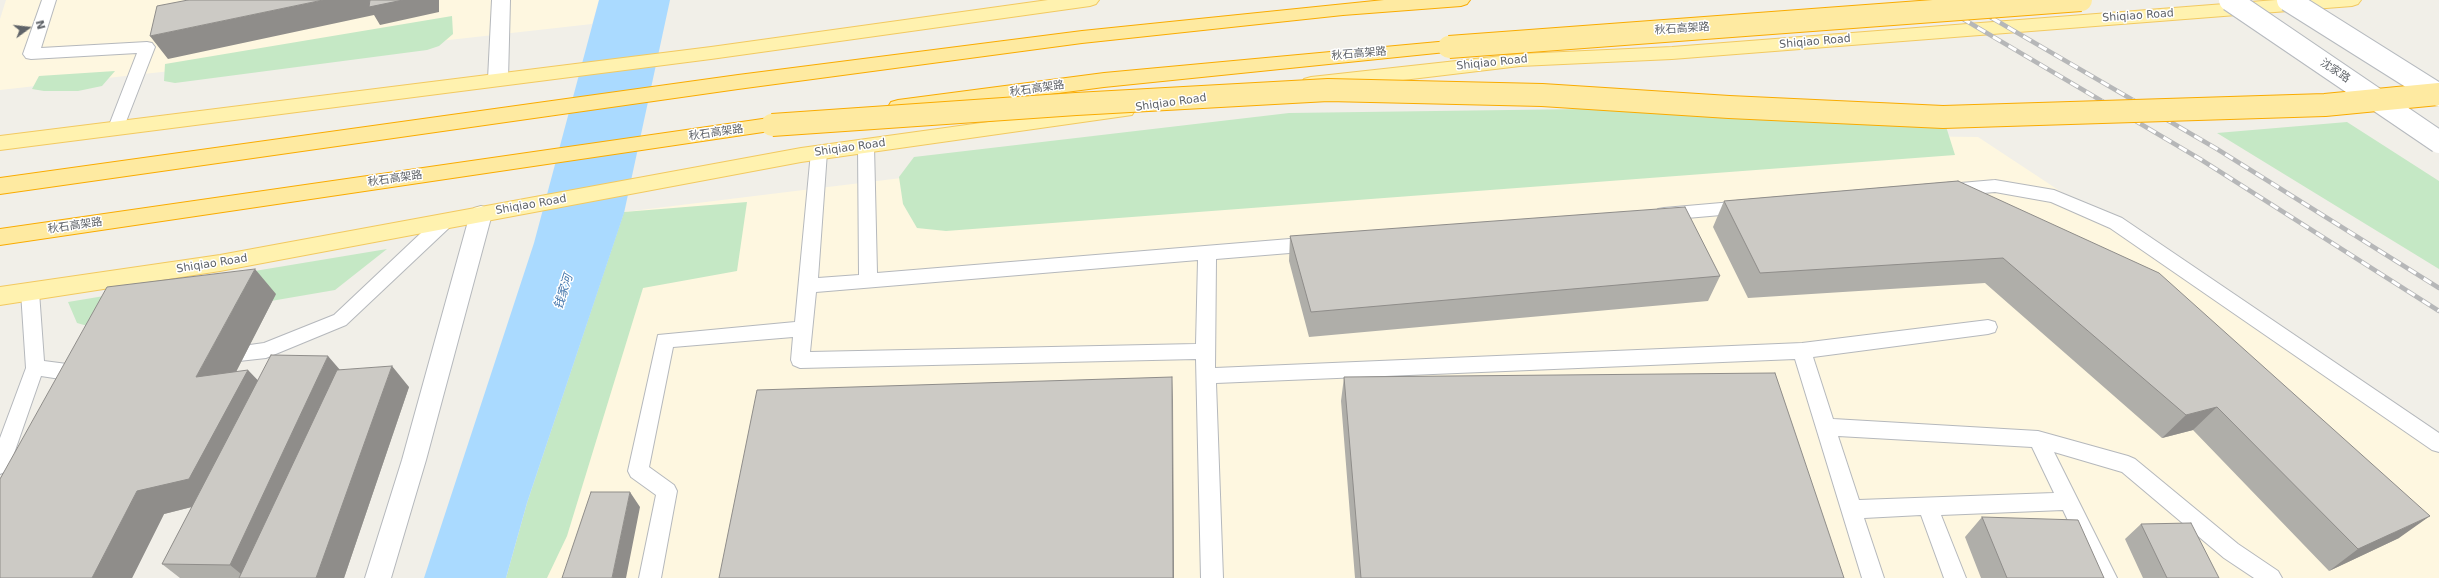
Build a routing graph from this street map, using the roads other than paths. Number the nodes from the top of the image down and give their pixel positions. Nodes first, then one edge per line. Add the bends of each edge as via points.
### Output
1 (48, 0) edge
2 (501, 0) edge
3 (1090, 0) edge
4 (1461, 0) edge
5 (2081, 0) edge
6 (2230, 0) edge
7 (2288, 0) edge
8 (2352, 0) edge
9 (498, 79) junction
10 (2439, 95) edge
11 (772, 124) junction
12 (116, 128) junction
13 (2439, 142) edge
14 (0, 143) edge
15 (866, 146) junction
16 (819, 152) junction
17 (0, 186) edge
18 (1931, 192) edge
19 (1764, 206) edge
20 (481, 214) junction
21 (1644, 216) edge
22 (445, 221) junction
23 (0, 237) edge
24 (1334, 242) edge
25 (1207, 253) junction
26 (868, 281) junction
27 (808, 286) junction
28 (30, 292) junction
29 (0, 296) edge
30 (1988, 327) dead end
31 (804, 329) junction
32 (1205, 351) junction
33 (1802, 351) junction
34 (205, 357) edge
35 (35, 368) junction
36 (98, 369) edge
37 (1206, 376) junction
38 (1826, 427) junction
39 (2038, 439) junction
40 (2439, 444) edge
41 (0, 465) edge
42 (2069, 501) junction
43 (1928, 506) junction
44 (1852, 509) junction
45 (378, 578) edge
46 (650, 578) edge
47 (1212, 578) edge
48 (1873, 578) edge
49 (1955, 578) edge
50 (2106, 578) edge
51 (2271, 578) edge

1 - 12 lane via 32,54 147,47
2 - 9 street
3 - 9 main road via 711,53
4 - 17 highway via 1343,9 1082,37 746,81
5 - 11 highway, 秋石高架路, bridge via 1377,52 1104,80
6 - 13 street, 沈家路, bridge
7 - 10 street, bridge
8 - 15 main road, Shiqiao Road via 1672,53 1520,60 1345,79
9 - 12 main road
10 - 11 highway, bridge via 2325,105 1943,117 1729,108 1542,95 1328,90
11 - 23 highway, 秋石高架路
12 - 14 main road
15 - 16 main road, Shiqiao Road
15 - 26 lane
16 - 20 main road, Shiqiao Road
16 - 27 lane
18 - 40 lane via 1995,186 2054,196 2116,223
19 - 21 lane
20 - 22 main road, Shiqiao Road
20 - 45 street via 414,460
22 - 28 main road, Shiqiao Road via 220,263
22 - 34 lane via 340,320 266,350
24 - 25 lane
25 - 26 lane
25 - 32 lane
26 - 27 lane
27 - 31 lane
28 - 29 main road, Shiqiao Road
28 - 35 lane
30 - 33 lane
31 - 32 lane via 800,360
31 - 46 lane via 665,340 638,471 667,491
32 - 37 lane
33 - 37 lane
33 - 38 lane
35 - 36 lane via 67,372
35 - 41 lane
37 - 47 lane
38 - 39 lane
38 - 44 lane
39 - 42 lane
39 - 51 lane via 2128,464 2231,551
42 - 43 lane
42 - 50 lane
43 - 44 lane
43 - 49 lane
44 - 48 lane

